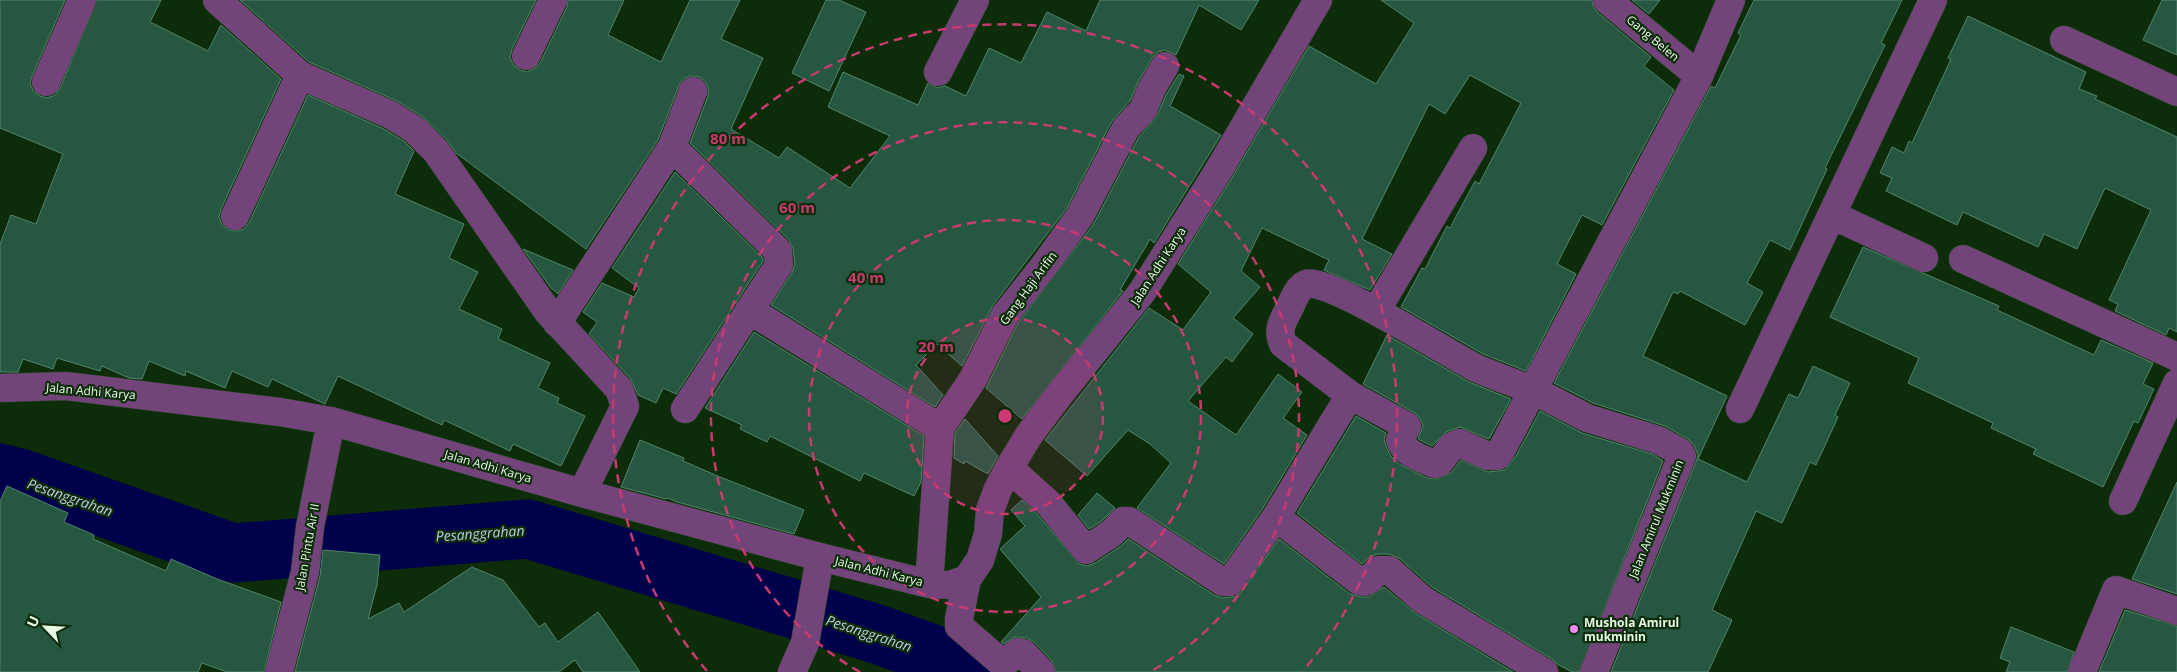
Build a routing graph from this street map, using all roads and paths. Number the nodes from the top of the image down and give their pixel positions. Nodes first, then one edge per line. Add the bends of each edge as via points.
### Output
1 (82, 0) edge
2 (217, 0) edge
3 (553, 0) edge
4 (975, 0) edge
5 (1318, 0) edge
6 (1607, 0) edge
7 (1731, 0) edge
8 (1933, 0) edge
9 (2064, 40) dead end
10 (526, 56) dead end
11 (1165, 66) dead end
12 (938, 72) dead end
13 (300, 75) junction
14 (1699, 76) junction
15 (46, 82) dead end
16 (693, 91) dead end
17 (2177, 92) edge
18 (672, 147) junction
19 (1473, 148) dead end
20 (1832, 214) junction
21 (235, 216) dead end
22 (1924, 258) dead end
23 (1964, 259) dead end
24 (748, 310) junction
25 (1376, 311) junction
26 (557, 323) junction
27 (2177, 356) edge
28 (2177, 383) edge
29 (0, 388) edge
30 (1533, 390) junction
31 (1350, 396) junction
32 (684, 409) dead end
33 (1740, 409) dead end
34 (331, 421) junction
35 (940, 428) junction
36 (1009, 468) junction
37 (582, 493) junction
38 (2123, 501) dead end
39 (1276, 517) junction
40 (820, 557) junction
41 (967, 579) junction
42 (930, 584) junction
43 (2177, 611) edge
44 (279, 672) edge
45 (792, 672) edge
46 (1040, 672) edge
47 (1544, 672) edge
48 (1594, 672) edge
49 (2082, 672) edge

1 - 15 street
2 - 13 street
3 - 10 street
4 - 12 street
5 - 36 street, Jalan Adhi Karya via 1142,292 1059,395
6 - 14 street, Gang Belen
7 - 14 street
8 - 20 street
9 - 17 street
11 - 35 street, Gang Haji Arifin via 1143,110 1126,128 1080,216 1005,316 973,379
13 - 21 street
13 - 26 street via 391,115 415,130 436,152
14 - 30 street
16 - 18 street
18 - 24 street via 778,251 779,265
18 - 26 street
19 - 25 street
20 - 22 street
20 - 33 street
23 - 27 street
24 - 32 street
24 - 35 street
25 - 30 street via 1477,368
25 - 31 street via 1315,283 1306,284 1299,290 1280,326 1283,344
26 - 37 street via 618,389 625,406
28 - 38 street
29 - 34 street, Jalan Adhi Karya via 66,386
30 - 31 street via 1497,456 1488,456 1460,443 1452,446 1439,463 1434,464 1402,445 1400,440 1407,426
30 - 48 street, Jalan Amirul Mukminin via 1587,418 1658,440 1682,456
31 - 39 street
34 - 37 street, Jalan Adhi Karya
34 - 44 street, Jalan Pintu Air II via 310,527 305,572
35 - 42 street
36 - 39 street via 1049,504 1086,550 1112,533 1123,521 1129,521 1223,582 1230,582
36 - 41 street, Jalan Adhi Karya via 990,510 988,534 980,560
37 - 40 street, Jalan Adhi Karya
39 - 47 street via 1360,581 1369,580 1378,570 1389,570 1423,600
40 - 42 street, Jalan Adhi Karya
40 - 45 street via 805,643
41 - 42 street, Jalan Adhi Karya via 950,585
41 - 46 street, Jalan Adhi Karya via 960,626 1003,664 1018,652 1023,653
43 - 49 street via 2116,590

